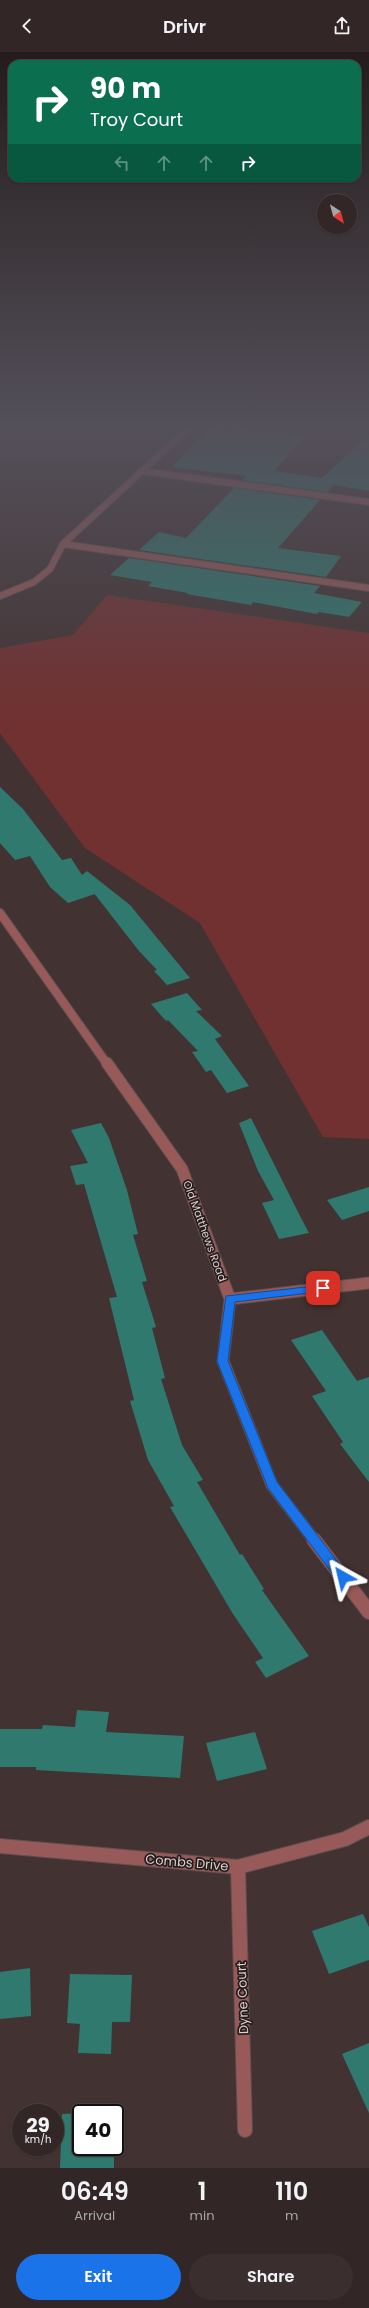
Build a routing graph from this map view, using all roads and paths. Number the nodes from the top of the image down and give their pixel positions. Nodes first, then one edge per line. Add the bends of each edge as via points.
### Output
1 (86, 523) edge
2 (63, 544) junction
3 (369, 588) edge
4 (0, 596) edge
5 (0, 913) edge
6 (369, 1283) edge
7 (230, 1299) junction
8 (369, 1612) edge
9 (369, 1827) edge
10 (0, 1846) edge
11 (238, 1867) junction
12 (246, 2130) dead end

1 - 2 street
2 - 3 street
2 - 4 street via 50,569 34,582
5 - 7 street, Old Matthews Road via 182,1169
6 - 7 street
7 - 8 street, Old Matthews Road via 223,1361 272,1484
9 - 11 street, Combs Drive via 345,1839
10 - 11 street, Combs Drive
11 - 12 street, Dyne Court

